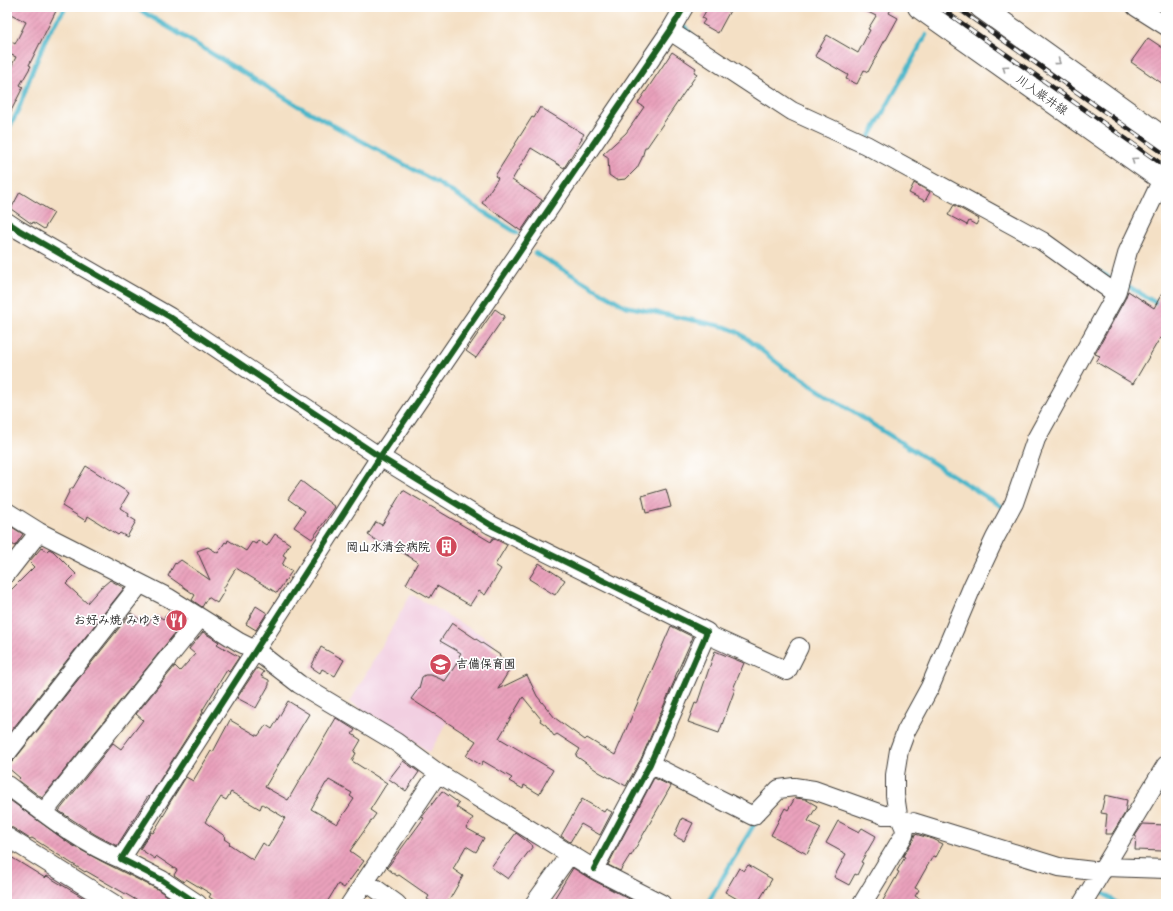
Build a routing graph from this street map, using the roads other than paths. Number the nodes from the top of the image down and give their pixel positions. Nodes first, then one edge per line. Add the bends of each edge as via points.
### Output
1 (919, 7) edge
2 (980, 7) edge
3 (1136, 7) edge
4 (677, 20) edge
5 (1166, 26) edge
6 (1166, 140) edge
7 (1165, 177) edge
8 (7, 222) edge
9 (1115, 287) junction
10 (380, 457) junction
11 (7, 512) edge
12 (39, 532) junction
13 (7, 572) edge
14 (140, 584) junction
15 (200, 618) junction
16 (706, 634) junction
17 (799, 647) dead end
18 (255, 650) junction
19 (7, 753) edge
20 (650, 764) junction
21 (1166, 765) edge
22 (438, 773) junction
23 (7, 785) edge
24 (44, 812) junction
25 (897, 820) junction
26 (7, 838) edge
27 (570, 854) junction
28 (121, 859) junction
29 (1166, 869) edge
30 (594, 870) junction
31 (365, 881) junction
32 (1095, 883) edge
33 (114, 904) edge
34 (198, 904) edge
35 (350, 904) edge
36 (397, 904) edge
37 (534, 904) edge
38 (662, 904) edge
39 (862, 904) edge

7 -> 1 main road, 川入巌井線
2 -> 6 main road
3 - 5 street
4 - 9 street via 792,111 866,145 1042,241
4 - 10 street
7 - 9 street via 1128,251
8 - 10 street via 170,317
9 - 25 street via 1036,439 1014,503 973,584 930,687 906,731 899,750 895,775
10 - 16 street via 491,525 707,632
10 - 18 street
11 - 12 street
12 - 13 street
12 - 14 street
14 - 15 street via 169,598
14 - 19 street
15 - 18 street
15 - 24 street
16 - 17 street via 787,670
16 - 20 street
18 - 22 street via 299,684 396,742
18 - 28 street
20 - 25 street via 753,816 779,790 794,787 814,790
20 - 30 street
21 - 32 street
22 - 27 street
22 - 31 street
23 - 24 street
24 - 28 street via 74,835
25 - 32 street via 913,822 1059,867
25 - 39 street via 904,835
26 - 33 street
27 - 30 street
27 - 37 street
28 - 34 street via 162,880
29 - 32 street
30 - 38 street
31 - 35 street
31 - 36 street

